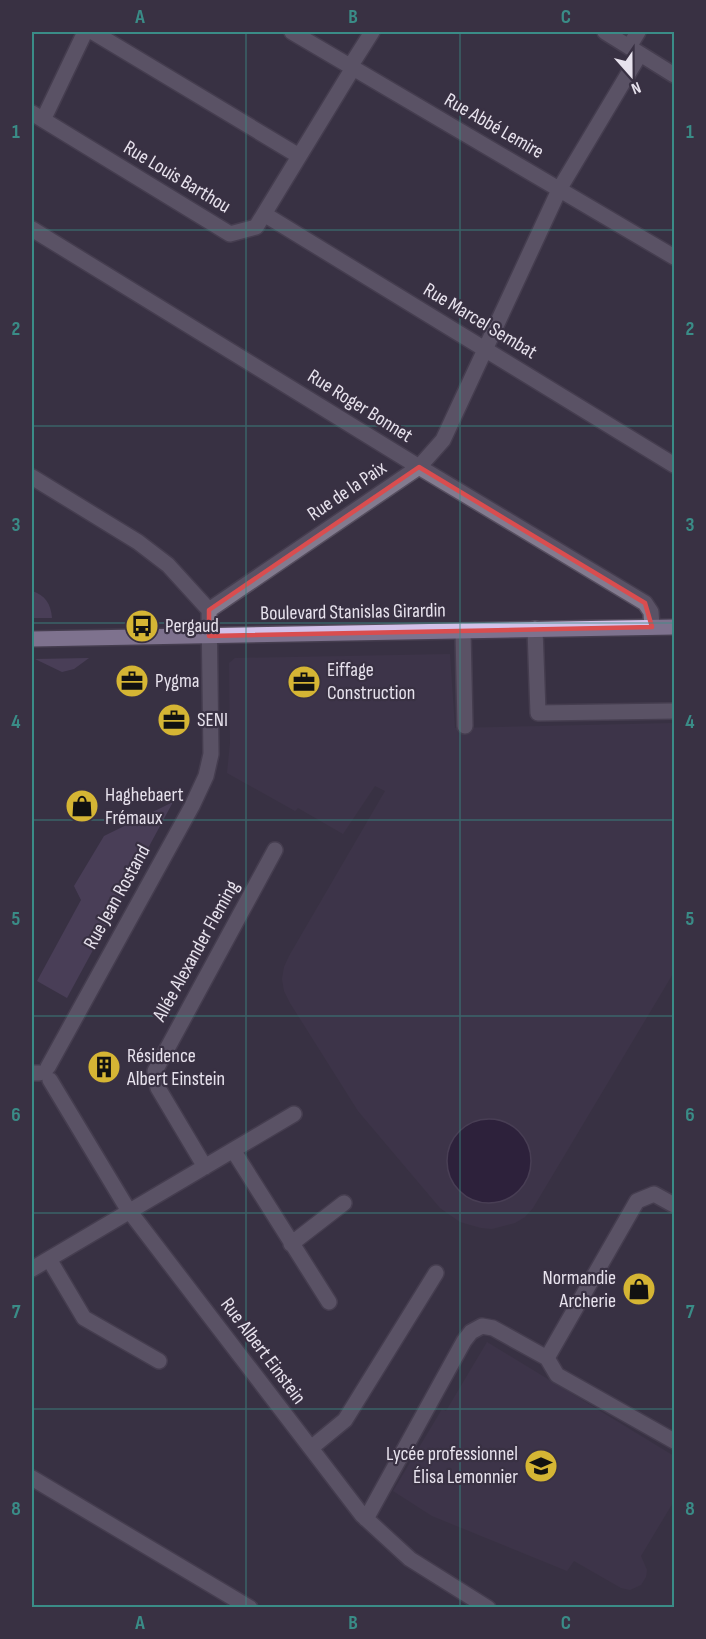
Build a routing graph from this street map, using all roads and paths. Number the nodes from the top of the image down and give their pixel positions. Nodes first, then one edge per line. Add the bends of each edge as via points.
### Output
1 (85, 32) edge
2 (93, 32) edge
3 (292, 32) edge
4 (372, 32) edge
5 (604, 32) edge
6 (638, 32) edge
7 (635, 50) junction
8 (353, 68) junction
9 (675, 75) edge
10 (37, 116) edge
11 (299, 156) junction
12 (560, 188) junction
13 (264, 214) junction
14 (32, 230) edge
15 (675, 257) edge
16 (485, 349) junction
17 (675, 465) edge
18 (419, 467) junction
19 (32, 477) edge
20 (209, 610) junction
21 (652, 627) junction
22 (675, 627) edge
23 (535, 630) junction
24 (463, 631) junction
25 (209, 636) junction
26 (32, 639) edge
27 (675, 711) edge
28 (465, 726) dead end
29 (275, 850) dead end
30 (42, 1073) edge
31 (294, 1114) dead end
32 (233, 1150) junction
33 (205, 1167) junction
34 (344, 1203) dead end
35 (675, 1205) edge
36 (130, 1212) junction
37 (291, 1244) junction
38 (49, 1259) junction
39 (32, 1269) edge
40 (436, 1273) dead end
41 (329, 1302) dead end
42 (547, 1358) junction
43 (159, 1362) dead end
44 (675, 1441) edge
45 (311, 1448) junction
46 (32, 1478) edge
47 (366, 1518) junction
48 (250, 1608) edge
49 (488, 1608) edge

1 - 10 street
2 - 11 street
3 - 8 street, Rue Abbé Lemire
4 - 8 street, Rue Louis Barthou
5 - 7 street
6 - 7 street, Rue de la Paix
7 - 9 street
7 - 12 street, Rue de la Paix
8 - 11 street, Rue Louis Barthou
8 - 12 street, Rue Abbé Lemire
10 - 13 street, Rue Louis Barthou via 230,234 256,227
11 - 13 street, Rue Louis Barthou
12 - 15 street, Rue Abbé Lemire
12 - 16 street, Rue de la Paix
13 - 16 street, Rue Marcel Sembat
14 - 18 street, Rue Roger Bonnet
16 - 17 street, Rue Marcel Sembat
16 - 18 street, Rue de la Paix via 443,440
18 - 20 street, Rue de la Paix
18 - 21 street, Rue Roger Bonnet via 645,603 651,612
19 - 20 street via 138,542 168,565
20 - 25 street
21 - 22 main road, Boulevard Stanislas Girardin
21 - 23 main road, Boulevard Stanislas Girardin
23 - 24 main road, Boulevard Stanislas Girardin
23 - 27 street via 538,713
24 - 25 main road, Boulevard Stanislas Girardin
24 - 28 street
25 - 26 main road, Boulevard Stanislas Girardin
25 - 30 street, Rue Jean Rostand via 211,754 206,776
29 - 33 street, Allée Alexander Fleming via 155,1071 158,1088
30 - 36 street, Rue Albert Einstein
31 - 32 street
32 - 33 street
32 - 37 street
33 - 36 street
34 - 37 street
35 - 42 street via 654,1194 637,1201
36 - 38 street
36 - 45 street, Rue Albert Einstein
37 - 41 street
38 - 39 street
38 - 43 street via 84,1318
40 - 45 street via 345,1420
42 - 44 street via 557,1375
42 - 47 street via 493,1328 482,1326 471,1332
45 - 47 street, Rue Albert Einstein
46 - 48 street
47 - 49 street, Rue Albert Einstein via 410,1559

